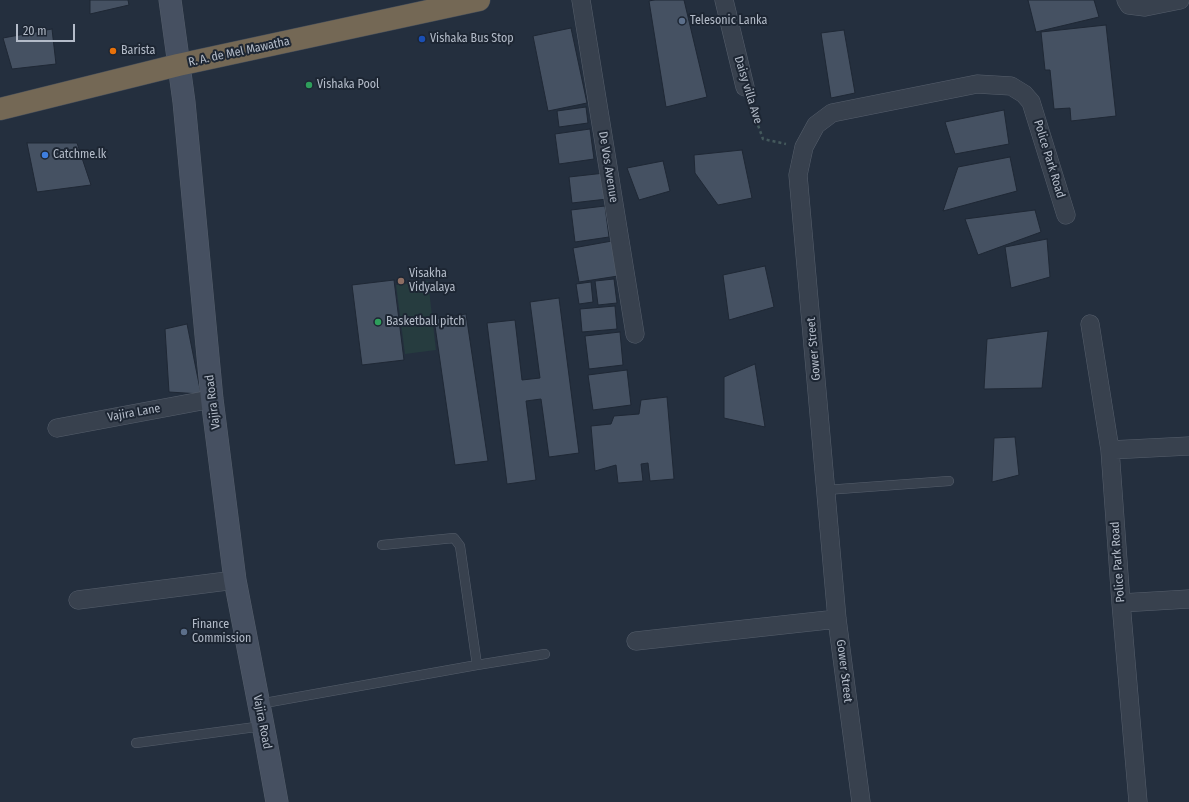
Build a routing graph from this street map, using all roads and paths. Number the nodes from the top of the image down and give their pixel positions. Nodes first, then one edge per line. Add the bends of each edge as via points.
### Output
1 (170, 0) edge
2 (479, 0) edge
3 (581, 0) edge
4 (724, 0) edge
5 (1126, 0) edge
6 (1180, 0) edge
7 (178, 65) junction
8 (744, 87) joint
9 (1031, 102) joint
10 (0, 109) edge
11 (804, 147) junction
12 (1066, 216) dead end
13 (1090, 324) dead end
14 (635, 334) dead end
15 (212, 399) junction
16 (57, 428) dead end
17 (1189, 446) edge
18 (1110, 450) junction
19 (949, 481) dead end
20 (826, 490) junction
21 (382, 545) dead end
22 (235, 580) junction
23 (1189, 599) edge
24 (78, 600) dead end
25 (1121, 604) junction
26 (837, 619) junction
27 (636, 641) dead end
28 (545, 654) dead end
29 (478, 665) junction
30 (259, 704) junction
31 (263, 726) junction
32 (136, 743) dead end
33 (277, 802) edge
34 (860, 802) edge
35 (1138, 802) edge

1 - 7 main road, Vajira Road
2 - 7 highway, R. A. de Mel Mawatha
3 - 14 street, De Vos Avenue
4 - 8 street, Daisy villa Ave
5 - 6 street via 1129,6 1145,7
7 - 10 highway, R. A. de Mel Mawatha
7 - 15 main road, Vajira Road via 184,102
8 - 11 path, Daisy villa Ave via 763,139
9 - 11 street, Gower Street via 1011,86 977,84 832,112 816,125
9 - 12 street, Police Park Road
11 - 20 street, Gower Street via 798,175
13 - 18 street, Police Park Road
15 - 16 street, Vajira Lane
15 - 22 main road, Vajira Road
17 - 18 street
18 - 25 street, Police Park Road
19 - 20 lane
20 - 26 street, Gower Street
21 - 29 lane via 454,538 460,546
22 - 24 street
22 - 30 main road, Vajira Road
23 - 25 street
25 - 35 street, Police Park Road
26 - 27 street
26 - 34 street, Gower Street
28 - 29 lane
29 - 30 lane
30 - 31 main road, Vajira Road
31 - 32 lane
31 - 33 main road, Vajira Road

